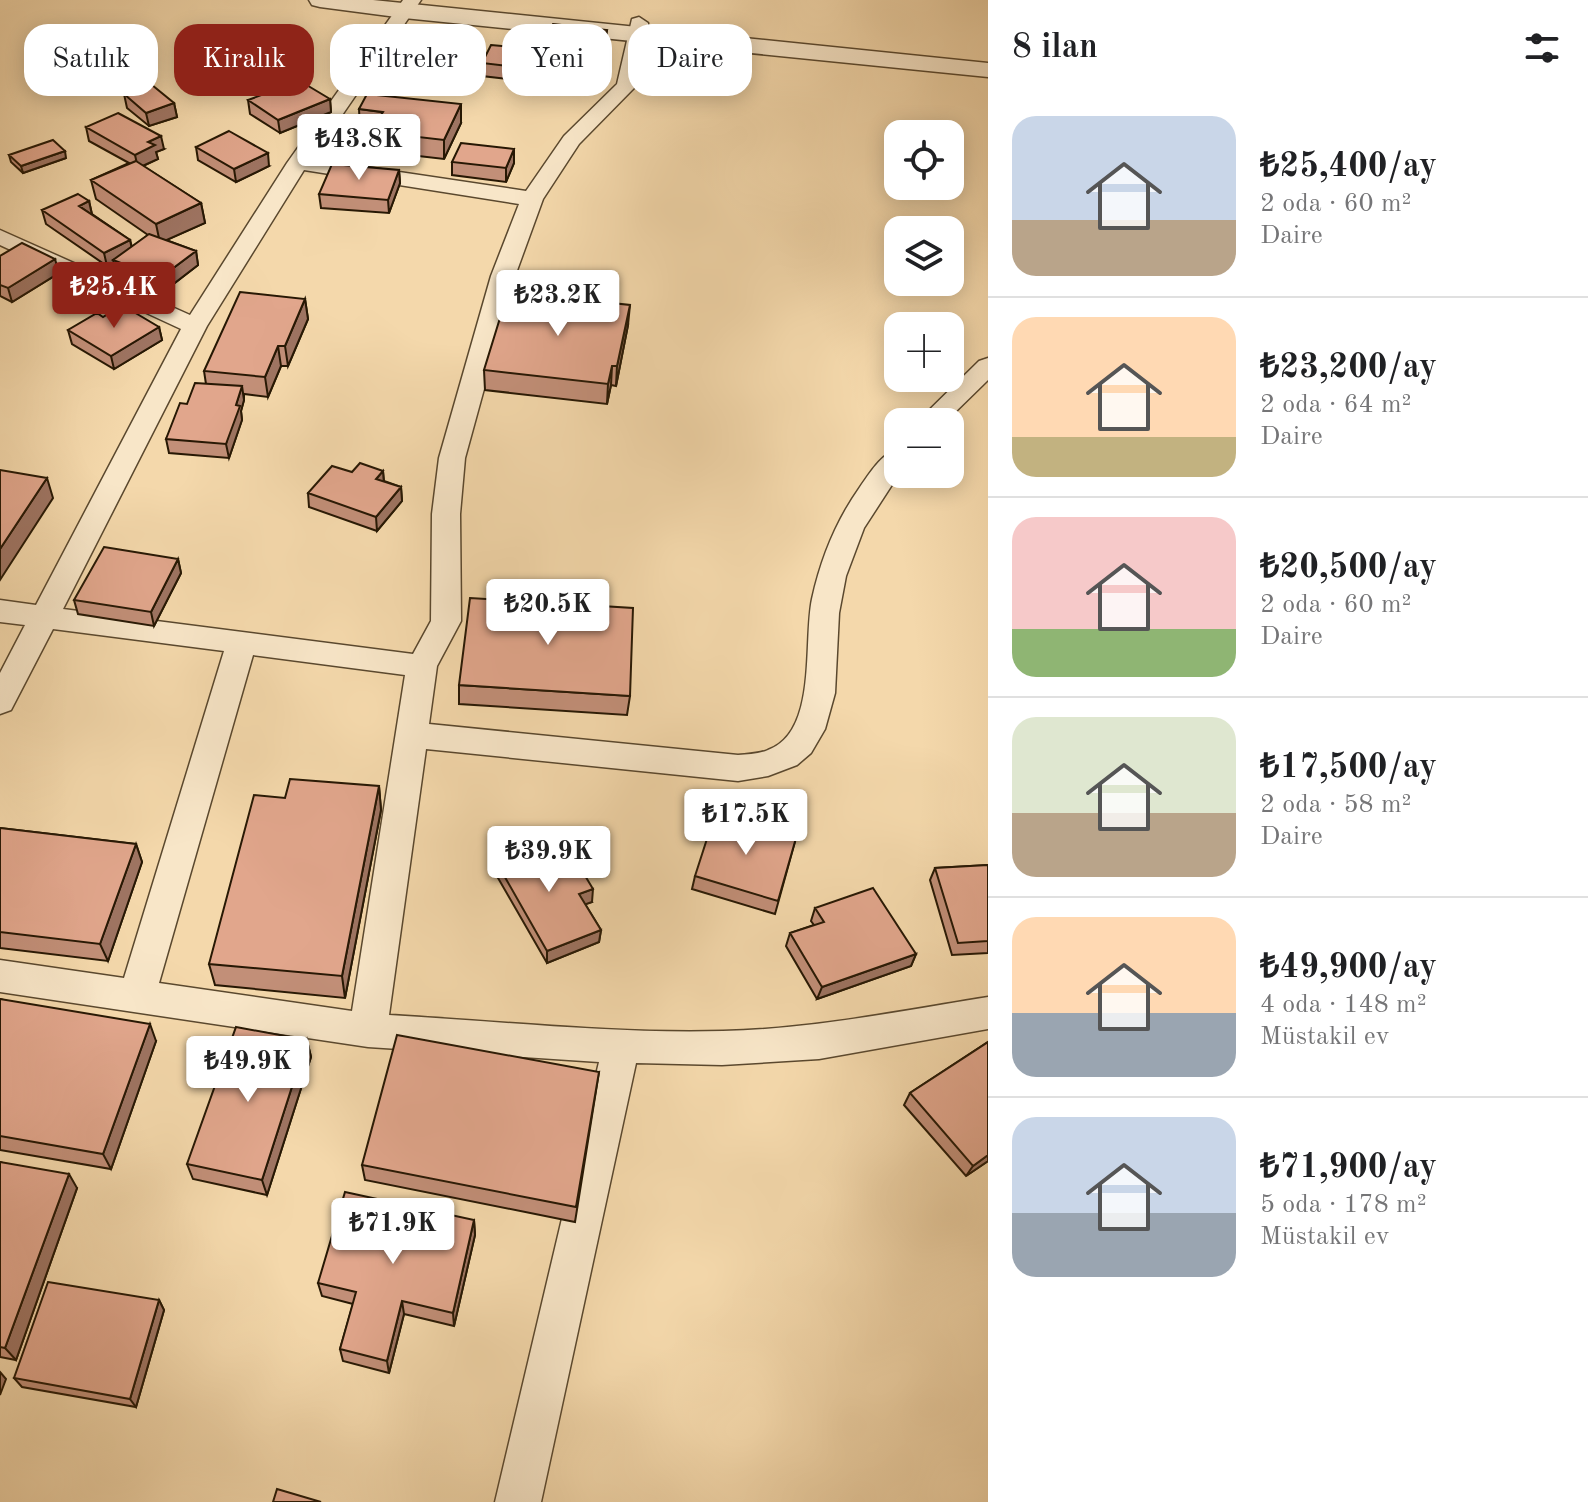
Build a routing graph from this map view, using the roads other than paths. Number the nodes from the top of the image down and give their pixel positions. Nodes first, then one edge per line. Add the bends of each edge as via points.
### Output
1 (320, 0) edge
2 (411, 4) edge
3 (628, 28) edge
4 (752, 38) edge
5 (752, 42) edge
6 (988, 57) edge
7 (988, 70) edge
8 (628, 77) edge
9 (298, 163) junction
10 (532, 199) junction
11 (0, 237) edge
12 (195, 326) junction
13 (988, 366) edge
14 (944, 408) edge
15 (884, 476) edge
16 (0, 611) edge
17 (44, 618) junction
18 (241, 643) junction
19 (422, 666) junction
20 (0, 702) edge
21 (412, 735) junction
22 (0, 976) edge
23 (137, 996) junction
24 (988, 1013) edge
25 (368, 1030) junction
26 (621, 1046) junction
27 (518, 1502) edge

1 - 2 street
2 - 3 street
2 - 9 street
4 - 6 street
5 - 7 street
8 - 10 street via 626,86 571,140
9 - 10 street
9 - 12 street
10 - 19 street via 503,276 452,458 446,621
11 - 12 street
12 - 17 street
13 - 14 street
15 - 21 street via 847,533 833,572 812,722 802,742 785,756 738,768
16 - 17 street
17 - 18 street
17 - 20 street
18 - 19 street
18 - 23 street
19 - 21 street
21 - 25 street
22 - 23 street
23 - 25 street
24 - 26 street via 819,1042 722,1048
25 - 26 street
26 - 27 street

